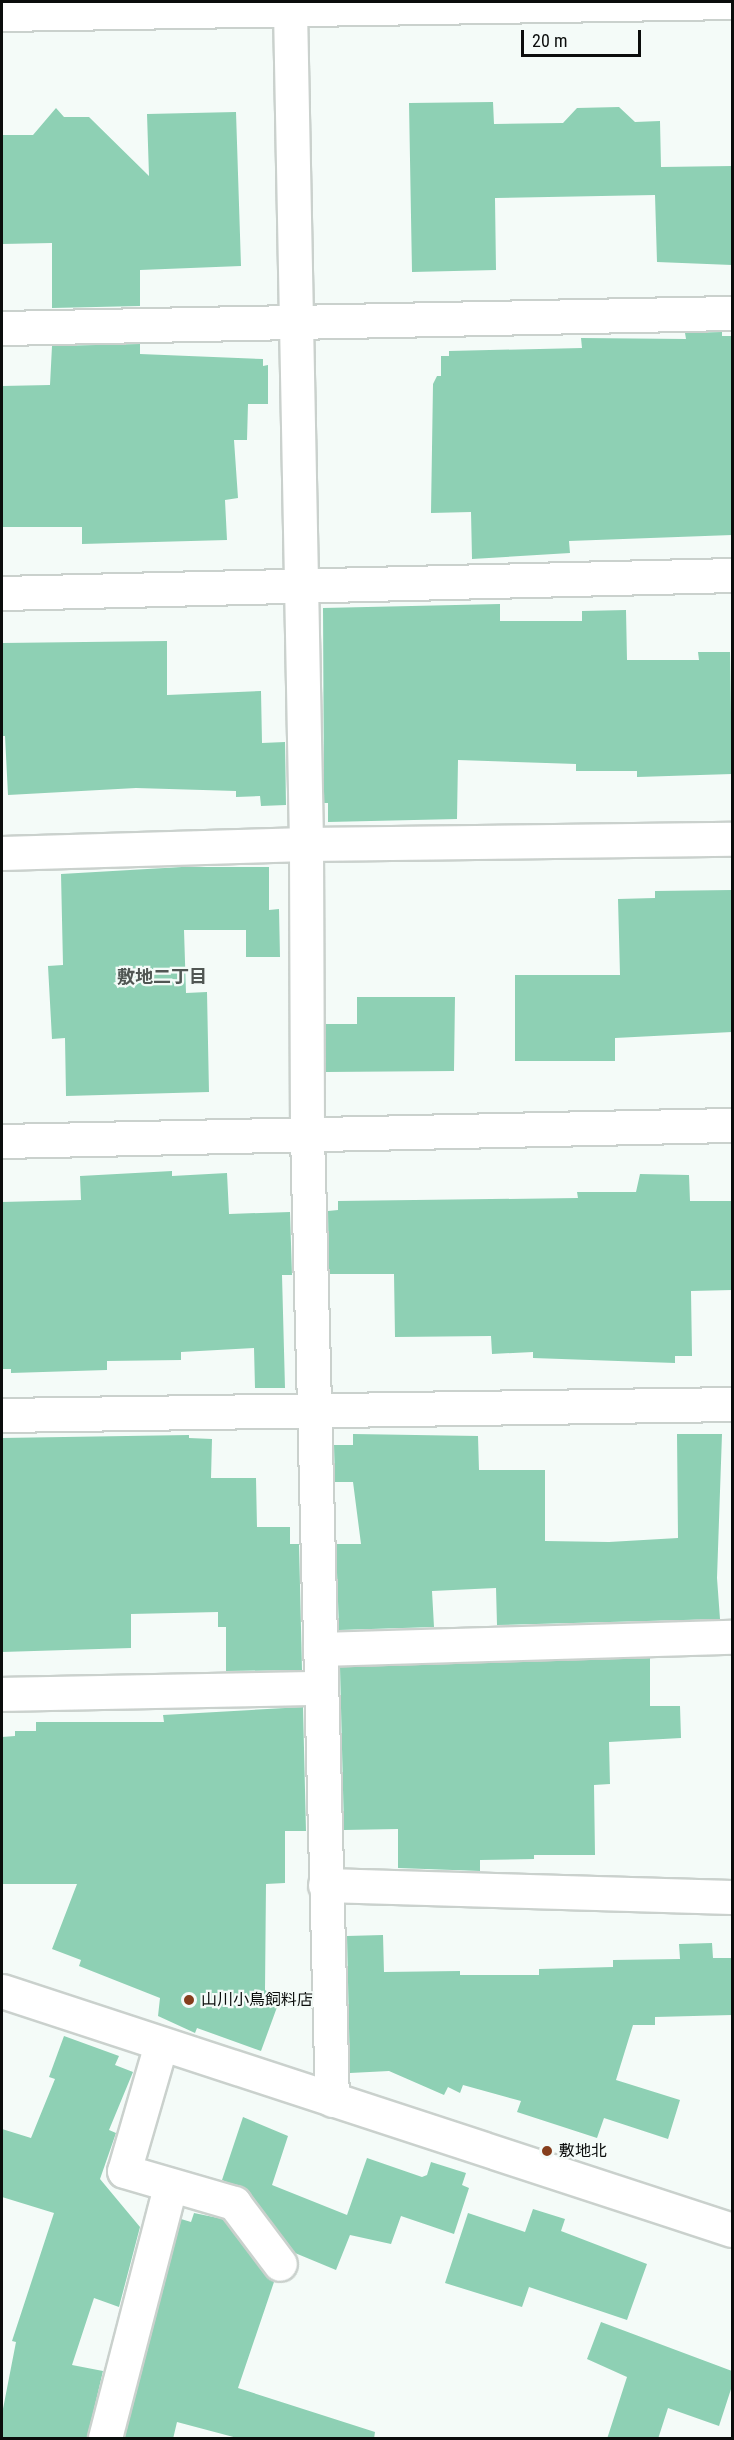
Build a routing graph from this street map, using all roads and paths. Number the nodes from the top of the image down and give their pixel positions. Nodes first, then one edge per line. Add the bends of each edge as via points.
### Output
1 (732, 2) edge
2 (290, 9) junction
3 (2, 14) edge
4 (732, 313) edge
5 (296, 322) junction
6 (2, 328) edge
7 (732, 575) edge
8 (301, 585) junction
9 (2, 593) edge
10 (732, 839) edge
11 (306, 844) junction
12 (2, 853) edge
13 (732, 1125) edge
14 (307, 1135) junction
15 (2, 1141) edge
16 (732, 1404) edge
17 (314, 1413) junction
18 (2, 1415) edge
19 (732, 1637) edge
20 (320, 1649) junction
21 (321, 1688) junction
22 (2, 1694) edge
23 (325, 1885) junction
24 (732, 1898) edge
25 (2, 1991) edge
26 (161, 2044) junction
27 (332, 2100) junction
28 (170, 2186) junction
29 (732, 2230) edge
30 (280, 2264) dead end
31 (105, 2439) edge

1 - 2 street
2 - 3 street
2 - 5 street
4 - 5 street
5 - 6 street
5 - 8 street
7 - 8 street
8 - 9 street
8 - 11 street
10 - 11 street
11 - 12 street
11 - 14 street
13 - 14 street
14 - 15 street
14 - 17 street
16 - 17 street
17 - 18 street
17 - 20 street
19 - 20 street
20 - 21 street
21 - 22 street
21 - 23 street
23 - 24 street
23 - 27 street
25 - 26 street
26 - 27 street
26 - 28 street via 124,2171
27 - 29 street
28 - 30 street via 234,2203
28 - 31 street

